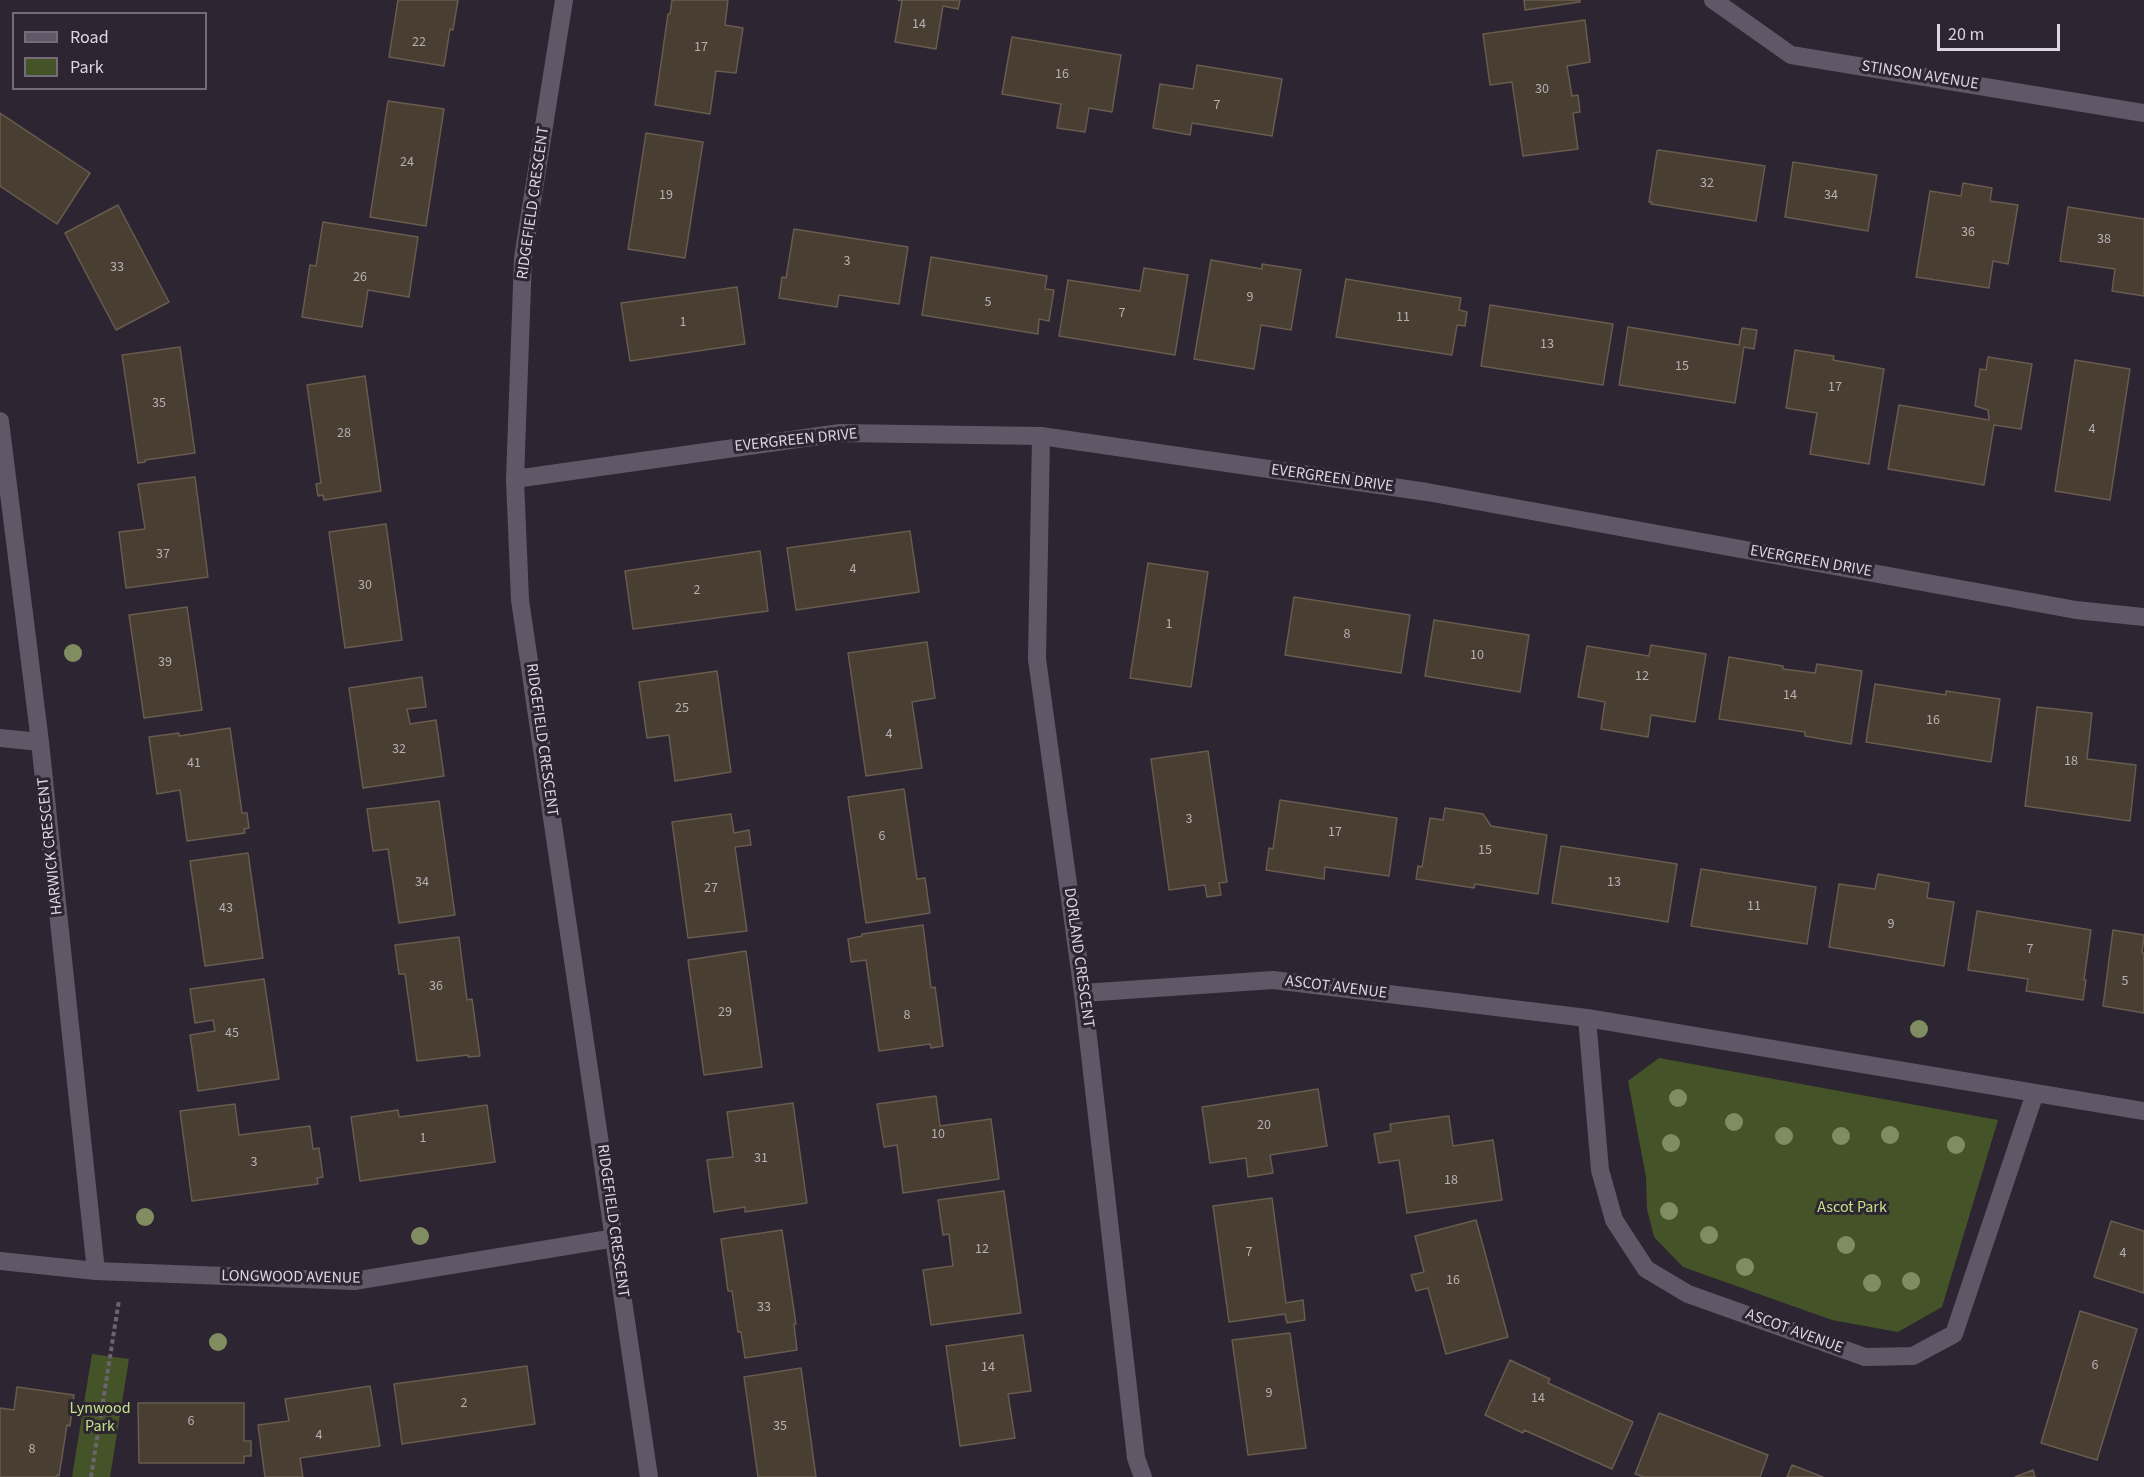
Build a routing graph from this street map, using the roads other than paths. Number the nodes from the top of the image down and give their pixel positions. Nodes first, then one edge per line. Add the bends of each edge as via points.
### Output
1 (564, 0) edge
2 (1713, 0) edge
3 (2144, 113) edge
4 (0, 421) edge
5 (1041, 436) junction
6 (515, 479) junction
7 (2144, 618) edge
8 (0, 738) edge
9 (40, 742) junction
10 (1083, 993) junction
11 (1587, 1018) junction
12 (2035, 1093) junction
13 (2144, 1111) edge
14 (615, 1238) junction
15 (0, 1261) edge
16 (96, 1271) junction
17 (649, 1477) edge
18 (1143, 1477) edge

1 - 6 street, RIDGEFIELD CRESCENT via 523,258
2 - 3 street, STINSON AVENUE via 1791,55
4 - 9 street, HARWICK CRESCENT
5 - 6 street, EVERGREEN DRIVE via 840,433
5 - 7 street, EVERGREEN DRIVE via 1426,492 2076,610
5 - 10 street, DORLAND CRESCENT via 1036,659
6 - 14 street, RIDGEFIELD CRESCENT via 520,600
8 - 9 street
9 - 16 street, HARWICK CRESCENT
10 - 11 street, ASCOT AVENUE via 1273,980
10 - 18 street, DORLAND CRESCENT via 1136,1458
11 - 12 street, ASCOT AVENUE
11 - 12 street, ASCOT AVENUE via 1599,1170 1614,1220 1646,1269 1688,1294 1865,1357 1913,1356 1954,1334
12 - 13 street, ASCOT AVENUE
14 - 16 street, LONGWOOD AVENUE via 354,1281
14 - 17 street, RIDGEFIELD CRESCENT
15 - 16 street, LONGWOOD AVENUE

